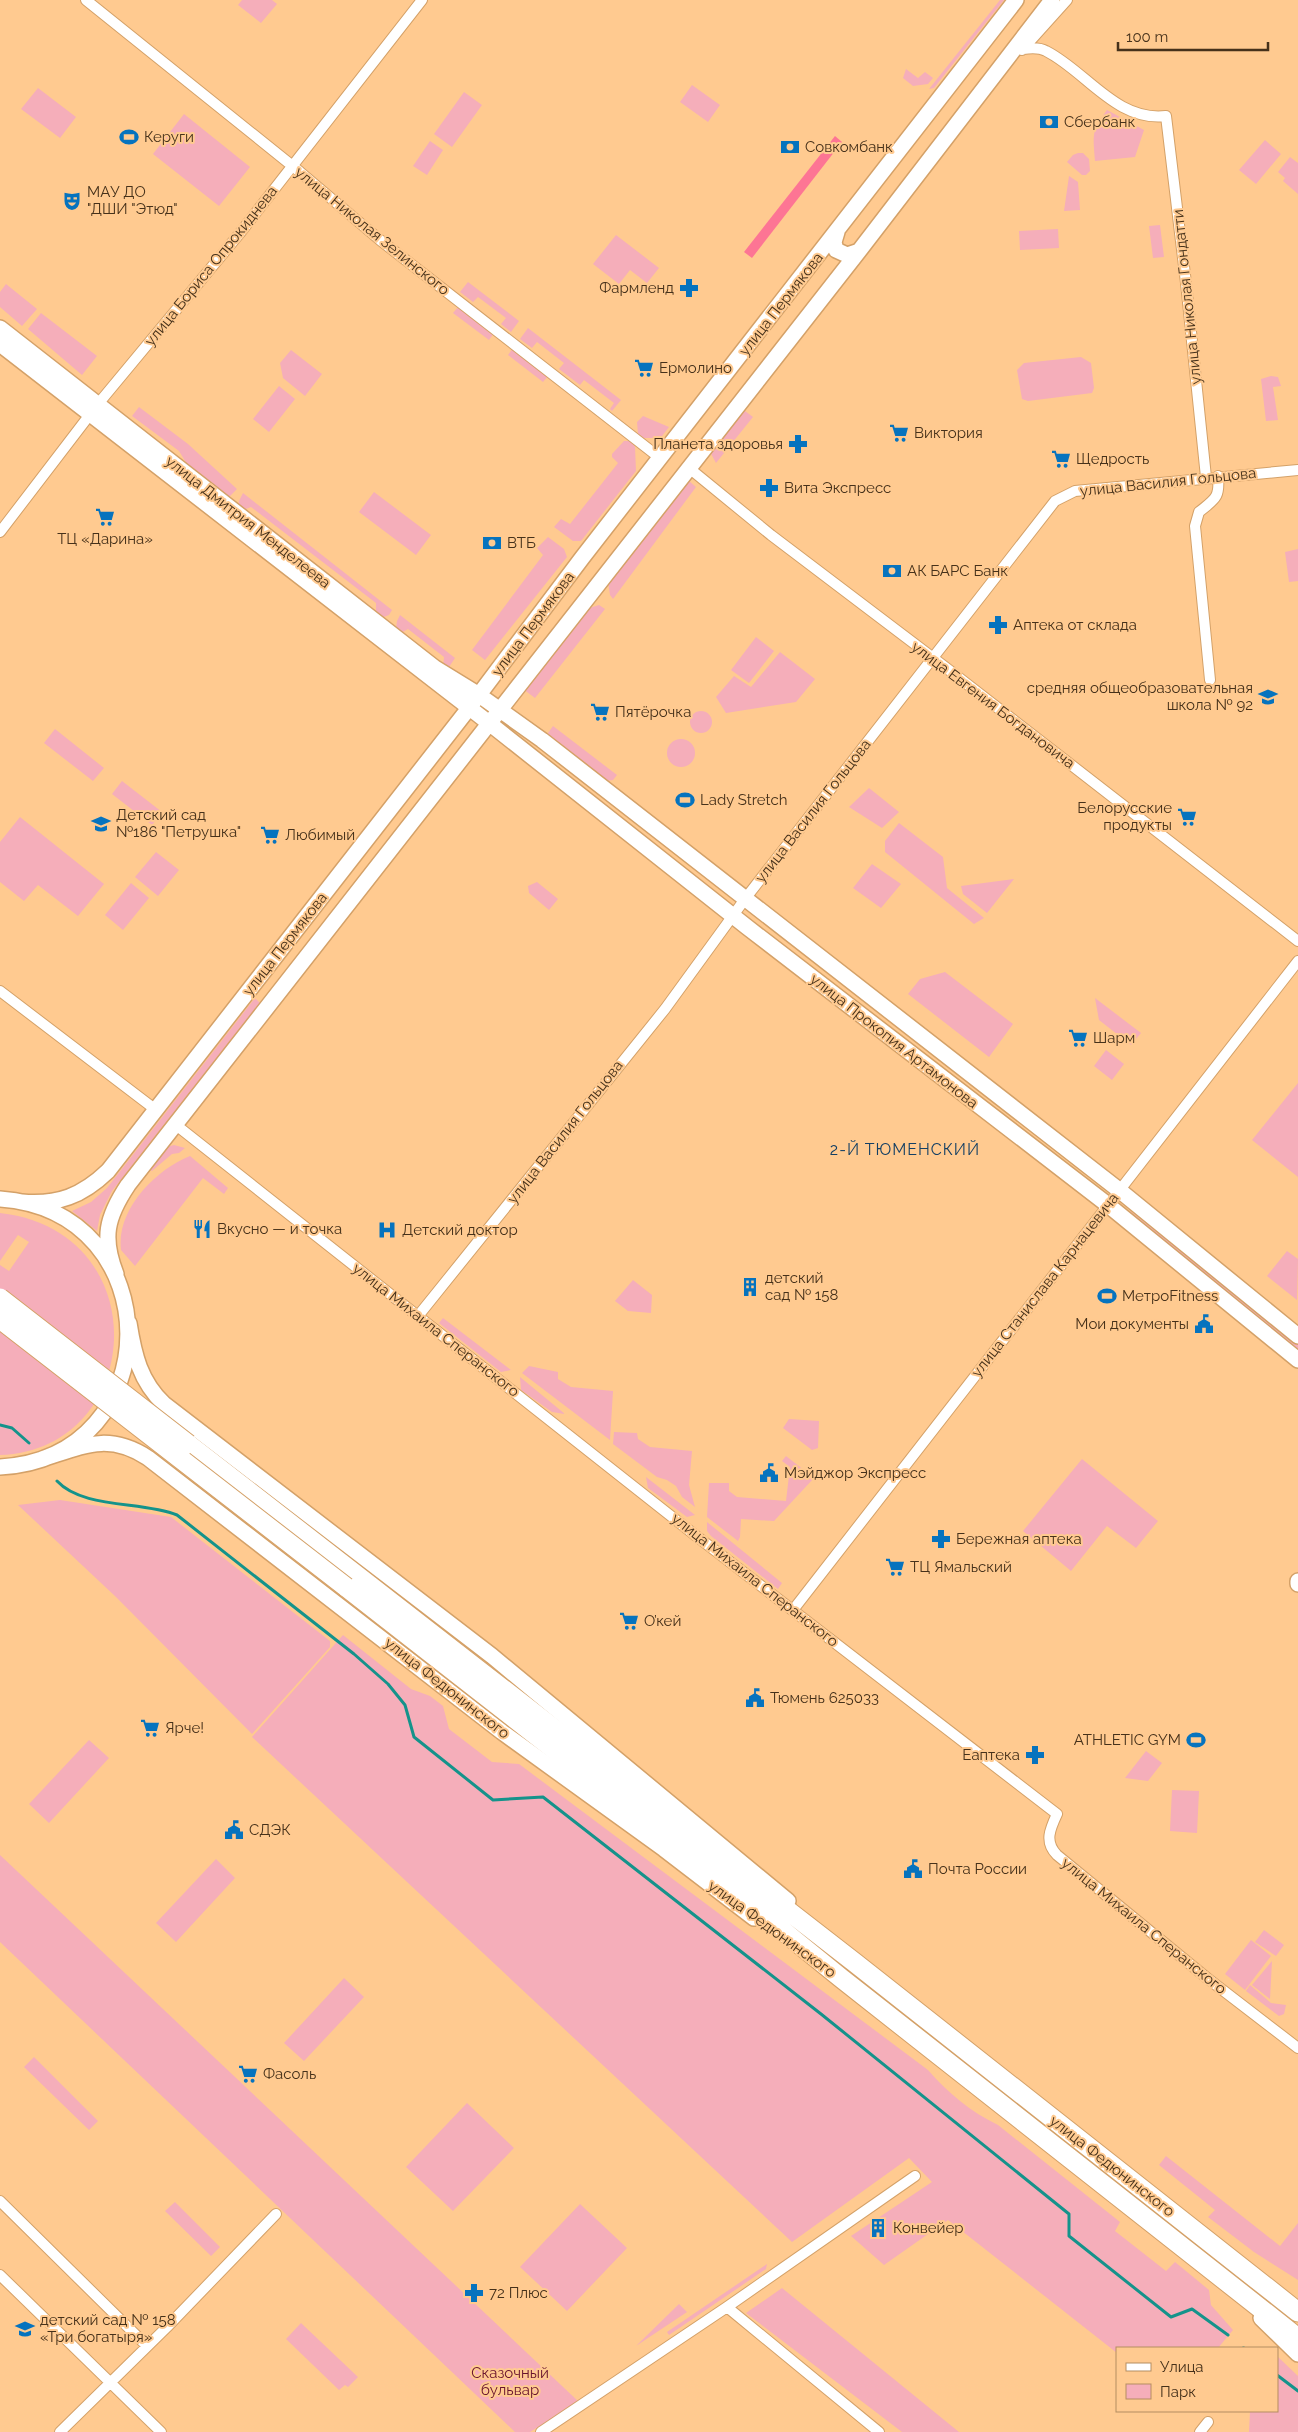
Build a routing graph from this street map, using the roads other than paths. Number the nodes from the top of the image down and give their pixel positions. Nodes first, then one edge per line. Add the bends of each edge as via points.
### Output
1 (86, 0) edge
2 (422, 0) edge
3 (1016, 0) edge
4 (1052, 0) edge
5 (1067, 0) edge
6 (1045, 26) junction
7 (1023, 49) junction
8 (1046, 50) junction
9 (1003, 63) junction
10 (291, 166) junction
11 (837, 232) junction
12 (859, 251) junction
13 (816, 259) junction
14 (839, 276) junction
15 (0, 328) edge
16 (0, 344) edge
17 (94, 410) junction
18 (660, 458) junction
19 (689, 468) junction
20 (1298, 470) edge
21 (1218, 476) junction
22 (1206, 477) junction
23 (0, 532) edge
24 (931, 658) junction
25 (1210, 680) dead end
26 (479, 695) junction
27 (470, 708) junction
28 (499, 710) junction
29 (489, 723) junction
30 (745, 899) junction
31 (732, 916) junction
32 (1298, 941) edge
33 (1298, 961) edge
34 (0, 991) edge
35 (156, 1110) junction
36 (176, 1124) junction
37 (1119, 1190) junction
38 (0, 1199) edge
39 (22, 1202) junction
40 (1108, 1204) junction
41 (116, 1274) junction
42 (0, 1298) edge
43 (418, 1316) junction
44 (0, 1318) edge
45 (129, 1323) junction
46 (1298, 1336) edge
47 (1298, 1360) edge
48 (42, 1459) junction
49 (0, 1468) edge
50 (351, 1580) junction
51 (793, 1610) junction
52 (851, 1960) junction
53 (841, 1978) junction
54 (1298, 2048) edge
55 (915, 2176) dead end
56 (0, 2202) edge
57 (276, 2214) dead end
58 (1231, 2260) junction
59 (0, 2275) edge
60 (1219, 2277) junction
61 (1298, 2302) edge
62 (727, 2307) junction
63 (1298, 2312) edge
64 (1298, 2338) edge
65 (148, 2346) junction
66 (1298, 2354) edge
67 (110, 2383) junction
68 (1208, 2422) dead end
69 (60, 2432) edge
70 (161, 2432) edge
71 (541, 2432) edge
72 (879, 2432) edge
73 (1200, 2432) edge

1 - 10 street, улица Николая Зелинского
2 - 10 street, улица Бориса Опрокиднева
3 - 11 main road, улица Пермякова
4 - 9 main road, улица Пермякова
5 - 6 street, улица Пермякова
6 - 7 street, улица Пермякова
6 - 8 street via 1042,36
7 - 8 street
7 - 9 street, улица Пермякова
8 - 22 street, улица Николая Гондатти via 1110,98 1141,116 1166,116
9 - 12 main road, улица Пермякова
10 - 17 street, улица Бориса Опрокиднева
10 - 18 street, улица Николая Зелинского via 380,240
11 - 12 main road via 836,250 847,256
11 - 13 main road, улица Пермякова
12 - 14 main road, улица Пермякова
13 - 14 main road via 826,256 834,259 839,266
13 - 18 main road, улица Пермякова
14 - 19 main road, улица Пермякова
15 - 17 main road, улица Дмитрия Менделеева
16 - 17 main road, улица Дмитрия Менделеева
17 - 23 street, улица Бориса Опрокиднева
17 - 26 main road, улица Дмитрия Менделеева via 435,668
17 - 27 main road, улица Дмитрия Менделеева
18 - 26 main road, улица Пермякова
19 - 24 street, улица Евгения Богдановича
19 - 28 main road, улица Пермякова
20 - 21 street, улица Василия Гольцова
21 - 22 street, улица Василия Гольцова
21 - 25 street via 1219,491 1214,500 1199,512 1195,526
22 - 24 street, улица Василия Гольцова via 1075,491 1061,496
24 - 30 street, улица Василия Гольцова
24 - 32 street, улица Евгения Богдановича
26 - 27 main road, улица Пермякова
26 - 28 main road, улица Дмитрия Менделеева
27 - 29 main road, улица Дмитрия Менделеева
27 - 35 main road, улица Пермякова
28 - 29 main road, улица Пермякова
28 - 30 main road, улица Прокопия Артамонова
29 - 31 main road, улица Прокопия Артамонова
29 - 36 main road, улица Пермякова
30 - 31 street, улица Василия Гольцова
30 - 37 main road, улица Прокопия Артамонова
31 - 40 main road, улица Прокопия Артамонова
31 - 43 street, улица Василия Гольцова via 665,1009
33 - 37 street, улица Станислава Карнацевича
34 - 35 street
35 - 39 main road, улица Пермякова via 108,1171 88,1188 59,1202
36 - 41 main road, улица Пермякова via 114,1208 107,1240
36 - 43 street, улица Михаила Сперанского
37 - 40 street, улица Станислава Карнацевича
37 - 46 main road, улица Прокопия Артамонова
38 - 39 main road
39 - 41 main road via 45,1209 77,1227 95,1244
40 - 47 main road, улица Прокопия Артамонова
40 - 51 street, улица Станислава Карнацевича
41 - 45 main road via 125,1298
42 - 50 highway, bridge
43 - 51 street, улица Михаила Сперанского
44 - 50 highway, bridge
45 - 48 main road via 125,1368 109,1405 83,1435
45 - 52 main road, улица Федюнинского via 132,1347 140,1370 151,1390 164,1404 535,1691 771,1885
48 - 49 main road
48 - 53 main road, улица Федюнинского via 86,1445 108,1442 126,1445 148,1458 502,1732 749,1915
50 - 52 highway, улица Федюнинского
50 - 53 highway, улица Федюнинского
51 - 54 street, улица Михаила Сперанского via 1057,1814 1048,1837 1050,1848 1057,1855
52 - 58 highway, улица Федюнинского
53 - 60 highway, улица Федюнинского
55 - 62 street
56 - 65 street
57 - 65 street
58 - 61 main road, улица Федюнинского
58 - 63 highway, улица Федюнинского
59 - 67 street
60 - 64 highway, улица Федюнинского
60 - 66 main road, улица Федюнинского
62 - 71 street
62 - 72 street
65 - 67 street
67 - 69 street
67 - 70 street
68 - 73 street

